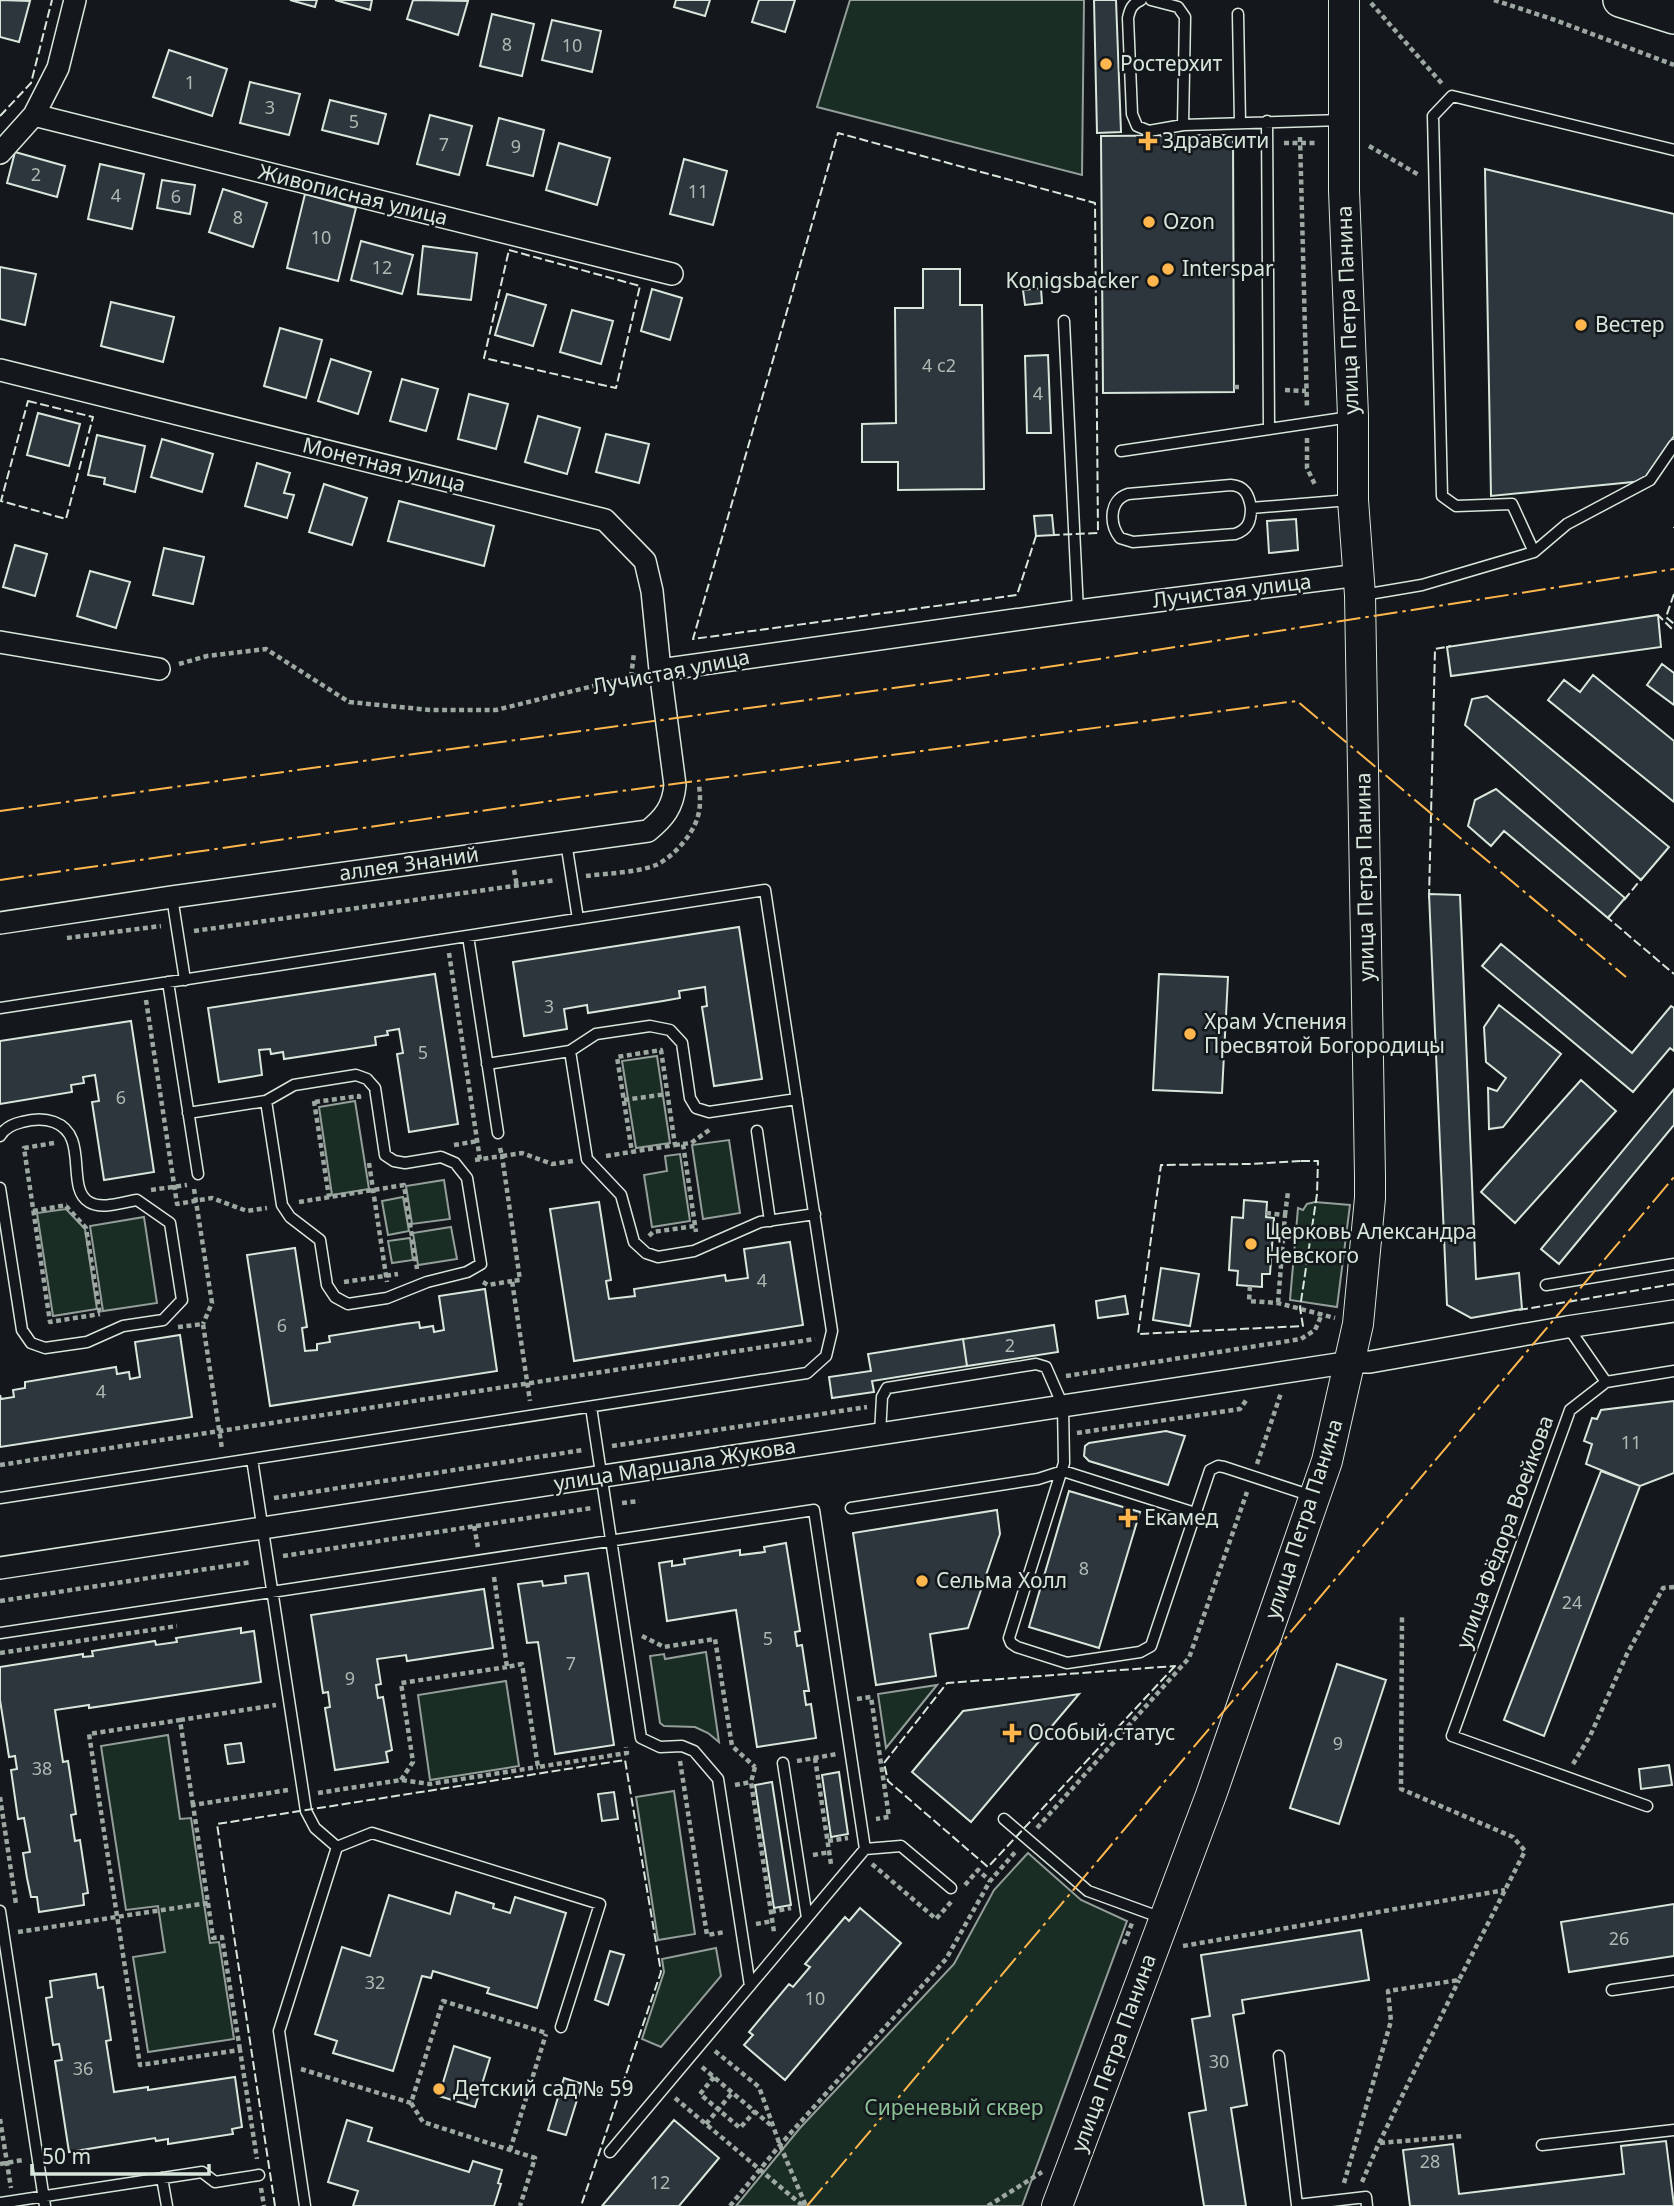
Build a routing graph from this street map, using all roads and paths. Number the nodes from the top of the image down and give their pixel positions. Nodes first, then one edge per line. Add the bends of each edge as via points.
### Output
1 (75, 0) edge
2 (1140, 0) edge
3 (1151, 0) edge
4 (1494, 0) edge
5 (1620, 0) edge
6 (1356, 7) edge
7 (1237, 14) dead end
8 (1674, 17) edge
9 (1674, 65) edge
10 (1452, 96) junction
11 (34, 115) junction
12 (1344, 120) junction
13 (1267, 121) junction
14 (1240, 123) junction
15 (1183, 125) junction
16 (1283, 143) dead end
17 (1326, 144) dead end
18 (1674, 150) edge
19 (0, 153) edge
20 (1366, 158) dead end
21 (1434, 185) junction
22 (672, 274) dead end
23 (1064, 321) dead end
24 (0, 370) edge
25 (1234, 387) dead end
26 (1241, 387) dead end
27 (1281, 390) dead end
28 (1306, 391) dead end
29 (1353, 416) junction
30 (1269, 428) junction
31 (1674, 445) edge
32 (1121, 452) dead end
33 (1353, 500) junction
34 (1251, 508) junction
35 (1534, 552) junction
36 (1359, 585) junction
37 (1078, 611) junction
38 (0, 642) edge
39 (159, 669) joint
40 (660, 670) junction
41 (566, 842) junction
42 (172, 897) junction
43 (578, 919) junction
44 (0, 923) edge
45 (468, 936) junction
46 (449, 953) dead end
47 (185, 980) junction
48 (168, 982) junction
49 (144, 986) junction
50 (0, 1009) edge
51 (570, 1051) junction
52 (488, 1064) junction
53 (312, 1082) junction
54 (667, 1094) junction
55 (797, 1099) junction
56 (624, 1100) junction
57 (266, 1101) junction
58 (314, 1102) junction
59 (361, 1109) dead end
60 (188, 1113) junction
61 (757, 1131) dead end
62 (498, 1133) dead end
63 (0, 1136) edge
64 (54, 1143) dead end
65 (691, 1143) dead end
66 (682, 1144) junction
67 (675, 1145) junction
68 (632, 1152) junction
69 (502, 1156) junction
70 (587, 1159) junction
71 (480, 1160) junction
72 (369, 1163) dead end
73 (456, 1163) junction
74 (198, 1174) dead end
75 (0, 1188) edge
76 (373, 1190) junction
77 (1289, 1192) dead end
78 (329, 1197) junction
79 (89, 1202) junction
80 (282, 1205) junction
81 (66, 1206) junction
82 (33, 1211) junction
83 (2, 1212) edge
84 (1266, 1213) dead end
85 (815, 1214) junction
86 (1285, 1215) junction
87 (770, 1221) junction
88 (695, 1226) junction
89 (638, 1246) junction
90 (699, 1249) junction
91 (1674, 1264) edge
92 (409, 1272) dead end
93 (386, 1276) junction
94 (418, 1277) dead end
95 (327, 1285) junction
96 (1546, 1285) dead end
97 (1250, 1286) dead end
98 (389, 1297) junction
99 (1278, 1303) junction
100 (1674, 1311) edge
101 (100, 1314) junction
102 (1322, 1314) junction
103 (163, 1320) junction
104 (1358, 1324) junction
105 (1567, 1327) junction
106 (103, 1335) junction
107 (832, 1336) junction
108 (1278, 1343) junction
109 (1351, 1362) junction
110 (1674, 1371) edge
111 (1052, 1378) junction
112 (1276, 1382) junction
113 (1606, 1382) junction
114 (528, 1383) junction
115 (1250, 1395) dead end
116 (881, 1404) junction
117 (1063, 1406) junction
118 (591, 1407) junction
119 (533, 1416) junction
120 (219, 1431) junction
121 (1076, 1433) dead end
122 (880, 1434) junction
123 (597, 1448) junction
124 (253, 1459) junction
125 (224, 1464) junction
126 (0, 1465) edge
127 (1063, 1471) junction
128 (602, 1476) junction
129 (1253, 1476) junction
130 (1315, 1496) junction
131 (0, 1498) edge
132 (258, 1500) junction
133 (639, 1501) dead end
134 (606, 1506) junction
135 (851, 1508) dead end
136 (1195, 1513) junction
137 (263, 1528) junction
138 (611, 1540) junction
139 (267, 1558) junction
140 (255, 1562) dead end
141 (0, 1568) edge
142 (494, 1577) dead end
143 (1674, 1587) edge
144 (272, 1591) junction
145 (0, 1601) edge
146 (1402, 1615) dead end
147 (179, 1626) dead end
148 (0, 1633) edge
149 (664, 1647) dead end
150 (0, 1653) edge
151 (507, 1667) junction
152 (843, 1701) junction
153 (290, 1703) junction
154 (180, 1720) junction
155 (625, 1740) dead end
156 (678, 1746) junction
157 (850, 1752) junction
158 (815, 1758) junction
159 (783, 1763) junction
160 (538, 1767) junction
161 (755, 1767) junction
162 (1565, 1777) junction
163 (401, 1780) junction
164 (317, 1786) dead end
165 (302, 1788) junction
166 (193, 1805) junction
167 (1647, 1806) dead end
168 (1004, 1819) dead end
169 (861, 1821) junction
170 (1027, 1840) junction
171 (337, 1847) junction
172 (865, 1849) junction
173 (835, 1885) junction
174 (951, 1888) dead end
175 (1506, 1890) junction
176 (208, 1903) junction
177 (0, 1911) edge
178 (117, 1916) junction
179 (807, 1918) junction
180 (1164, 1919) junction
181 (741, 1929) junction
182 (4, 1934) junction
183 (1172, 1948) dead end
184 (777, 1953) junction
185 (1459, 1980) junction
186 (1674, 1981) edge
187 (750, 1986) junction
188 (1612, 1990) dead end
189 (561, 2028) joint
190 (547, 2034) junction
191 (704, 2041) junction
192 (240, 2050) junction
193 (1279, 2056) dead end
194 (690, 2057) junction
195 (283, 2063) junction
196 (713, 2077) junction
197 (663, 2088) junction
198 (732, 2093) junction
199 (411, 2103) junction
200 (719, 2109) junction
201 (755, 2111) junction
202 (0, 2119) edge
203 (706, 2124) junction
204 (774, 2128) junction
205 (1674, 2130) edge
206 (1464, 2136) dead end
207 (1379, 2143) junction
208 (1542, 2145) dead end
209 (780, 2146) junction
210 (1078, 2149) junction
211 (510, 2150) junction
212 (610, 2152) dead end
213 (760, 2170) junction
214 (259, 2175) joint
215 (162, 2178) junction
216 (1355, 2199) junction
217 (1339, 2200) junction
218 (13, 2201) junction
219 (44, 2201) edge
220 (0, 2203) edge
221 (167, 2206) edge
222 (305, 2206) edge
223 (520, 2206) edge
224 (730, 2206) edge
225 (805, 2206) edge
226 (988, 2206) edge
227 (1057, 2206) edge
228 (1367, 2206) edge

1 - 11 street via 58,68
2 - 15 lane via 1129,10 1128,18 1133,121 1149,131
3 - 15 lane via 1178,7 1185,17
4 - 9 path
5 - 8 main road
6 - 10 path via 1368,0
6 - 12 main road, улица Петра Панина
7 - 14 lane
10 - 18 lane
10 - 21 lane via 1433,116
11 - 19 street
11 - 22 street, Живописная улица
12 - 13 lane
12 - 29 main road, улица Петра Панина
13 - 14 lane
13 - 30 lane
14 - 15 lane
16 - 17 path
20 - 21 path via 1366,144
21 - 35 lane via 1442,496 1456,506 1512,504
23 - 37 lane
24 - 40 street, Монетная улица via 604,520 645,561
25 - 26 path
27 - 28 path
29 - 30 lane
29 - 33 main road, улица Петра Панина
30 - 32 lane
31 - 35 lane via 1650,480 1567,524
33 - 34 lane
33 - 36 main road, улица Петра Панина
34 - 34 lane via 1248,494 1238,486 1128,494 1113,506 1114,526 1120,538 1133,542 1235,534 1247,527
35 - 36 lane via 1422,584
36 - 37 street, Лучистая улица
36 - 104 main road, улица Петра Панина via 1370,1187
37 - 40 street, Лучистая улица
38 - 39 street
39 - 40 path, Лучистая улица via 207,656 266,649 349,702 430,710 496,710
40 - 41 street, аллея Знаний via 674,785 674,798 665,817 648,831
41 - 42 street, аллея Знаний
41 - 43 lane
42 - 44 street, аллея Знаний
42 - 47 lane
43 - 45 lane
43 - 55 lane via 765,890
45 - 47 lane
45 - 52 lane
46 - 71 path
47 - 48 lane
48 - 49 lane
48 - 60 lane
49 - 50 lane
49 - 80 path via 177,1204 212,1198 247,1211
51 - 52 lane
51 - 55 lane via 596,1034 650,1026 670,1030 682,1044 690,1098 696,1108 709,1112
51 - 70 lane
52 - 62 lane
53 - 57 lane via 294,1085
53 - 58 path
53 - 73 lane via 356,1075 367,1079 375,1088 385,1155 405,1163 440,1157
54 - 56 path
54 - 56 path via 661,1050 617,1057
54 - 67 path
55 - 85 lane
56 - 68 path
57 - 60 lane
57 - 80 lane
58 - 59 path via 359,1096
58 - 78 path
60 - 74 lane
61 - 87 lane
63 - 79 lane via 20,1122 43,1118 61,1125 72,1136 80,1191
64 - 82 path via 24,1148
65 - 66 path
66 - 67 path
66 - 88 path
67 - 68 path
68 - 70 path
69 - 70 path via 522,1153 552,1164
69 - 71 path
69 - 114 path via 520,1280 512,1281
70 - 89 lane via 621,1195
71 - 73 path
72 - 76 path
73 - 98 lane via 467,1178 481,1264
75 - 83 lane
76 - 78 path
76 - 93 path
76 - 94 path via 404,1185
77 - 86 path
78 - 80 path
79 - 81 path
79 - 103 lane via 98,1206 137,1199 170,1223 182,1300
80 - 95 lane via 320,1240
81 - 82 path
81 - 101 path via 86,1228
82 - 101 path via 50,1322
83 - 106 lane via 22,1330 31,1343 45,1348
84 - 86 path
85 - 87 lane
85 - 107 lane
86 - 99 path
87 - 90 lane
88 - 89 path via 653,1232
88 - 90 path
89 - 90 lane via 646,1254 658,1256
91 - 96 lane
92 - 93 path
93 - 95 path
93 - 98 path
95 - 98 lane via 335,1297 348,1304
97 - 99 path via 1249,1301
99 - 102 path
100 - 105 street, улица Маршала Жукова
101 - 106 path
102 - 104 path
102 - 108 path via 1315,1330 1301,1339
103 - 106 lane via 123,1326
103 - 120 path via 164,1329 203,1324
104 - 109 main road, улица Петра Панина
105 - 109 street, улица Маршала Жукова
105 - 113 lane
107 - 114 path
107 - 118 lane via 826,1356 807,1373
108 - 111 path
108 - 112 path
109 - 112 street, улица Маршала Жукова
109 - 130 main road, улица Петра Панина
110 - 113 lane, улица Фёдора Воейкова
111 - 116 lane via 1046,1367 1036,1364 892,1386 884,1392
111 - 117 lane
112 - 117 street, улица Маршала Жукова
112 - 129 path via 1282,1391
113 - 162 lane, улица Фёдора Воейкова via 1570,1409 1452,1736
114 - 119 path
114 - 120 path
115 - 121 path via 1240,1409
116 - 122 lane
116 - 123 path
117 - 122 street, улица Маршала Жукова
117 - 127 lane
118 - 119 lane
118 - 123 lane
119 - 124 lane
120 - 125 path
120 - 126 path
122 - 128 street, улица Маршала Жукова
123 - 128 lane
123 - 132 path
124 - 125 lane
124 - 132 lane
125 - 131 lane
127 - 135 lane via 1038,1479
127 - 136 lane
127 - 136 lane via 1009,1638 1017,1647 1067,1663 1140,1652 1151,1646
128 - 134 lane
128 - 137 street, улица Маршала Жукова
129 - 130 lane
129 - 136 lane via 1218,1466 1210,1469
129 - 170 path via 1189,1658
130 - 180 main road, улица Петра Панина
132 - 137 lane
133 - 134 path
134 - 138 lane
134 - 139 path
137 - 139 lane
137 - 141 street, улица Маршала Жукова
138 - 144 lane
138 - 152 lane via 814,1510
138 - 156 lane via 641,1738 660,1747
139 - 144 lane
140 - 145 path
142 - 151 path
143 - 162 path via 1663,1588
144 - 148 lane
144 - 153 lane
146 - 175 path via 1401,1789 1513,1837 1525,1852
147 - 150 path
149 - 161 path via 715,1639 732,1746
151 - 160 path via 522,1664
151 - 163 path via 401,1683 413,1762
152 - 157 lane
152 - 169 path via 871,1697 889,1817
153 - 154 path
153 - 165 lane
154 - 166 path
154 - 178 path via 89,1734
155 - 160 path via 627,1753
156 - 181 lane via 694,1751 718,1779
156 - 181 path via 707,1934
157 - 158 path
157 - 169 lane
158 - 159 path
158 - 173 path
159 - 161 path
159 - 179 lane
160 - 163 path via 430,1784
161 - 184 path via 751,1782
162 - 167 lane
163 - 164 path via 318,1793
165 - 166 path
165 - 171 lane via 315,1828
166 - 176 path
168 - 170 lane
169 - 172 lane
170 - 180 lane via 1088,1891
170 - 209 path via 990,1881 946,1959
171 - 189 lane via 372,1833 600,1904
171 - 195 lane via 278,2031
172 - 173 lane
172 - 174 lane via 901,1846
173 - 179 lane
175 - 183 path
175 - 185 path
176 - 178 path
176 - 192 path via 213,1938 222,1937
177 - 182 lane
178 - 182 path
178 - 192 path via 140,2065
179 - 184 lane
180 - 210 main road, улица Петра Панина
181 - 187 lane
182 - 219 lane
184 - 187 lane
185 - 207 path
185 - 217 path via 1388,1991 1391,2021
186 - 188 lane
187 - 191 lane
189 - 190 path via 558,2037
190 - 199 path via 443,2001
190 - 211 path
191 - 194 lane
191 - 204 path via 759,2087
192 - 214 path
193 - 217 lane via 1297,2205
194 - 196 path
194 - 197 lane
195 - 199 path
195 - 222 lane
196 - 198 path
196 - 200 path via 700,2094
197 - 203 path
197 - 212 lane
198 - 200 path
198 - 201 path
199 - 211 path via 423,2122
200 - 201 path via 740,2128
200 - 203 path
201 - 204 path
202 - 218 path
203 - 213 path
204 - 209 path
205 - 208 lane
206 - 207 path
207 - 216 path
209 - 213 path
209 - 225 path
210 - 226 path
210 - 227 main road, улица Петра Панина
211 - 223 path via 535,2158
213 - 224 path
213 - 225 path
214 - 215 lane via 215,2182 202,2172
215 - 219 lane
215 - 221 lane
216 - 217 lane
216 - 228 lane via 1366,2197
218 - 219 lane
218 - 220 lane

